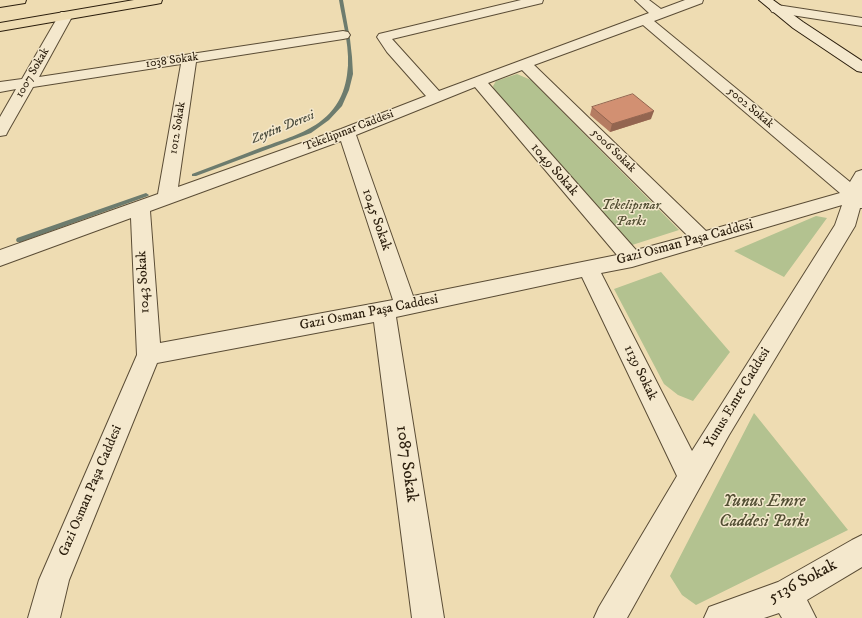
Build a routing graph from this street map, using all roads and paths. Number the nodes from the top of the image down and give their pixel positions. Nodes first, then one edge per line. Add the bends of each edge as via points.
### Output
1 (20, 0) edge
2 (109, 0) edge
3 (156, 0) edge
4 (537, 0) edge
5 (641, 0) edge
6 (697, 0) edge
7 (765, 0) edge
8 (0, 3) edge
9 (777, 9) junction
10 (66, 16) junction
11 (652, 17) junction
12 (0, 18) edge
13 (862, 22) edge
14 (0, 27) edge
15 (343, 35) dead end
16 (189, 59) junction
17 (524, 64) junction
18 (862, 68) edge
19 (478, 81) junction
20 (29, 82) junction
21 (0, 87) edge
22 (436, 97) junction
23 (0, 131) edge
24 (347, 133) junction
25 (860, 192) edge
26 (167, 198) junction
27 (140, 208) junction
28 (702, 239) junction
29 (0, 258) edge
30 (632, 259) junction
31 (588, 268) junction
32 (395, 308) junction
33 (149, 355) junction
34 (691, 477) junction
35 (862, 550) edge
36 (793, 606) edge
37 (44, 618) edge
38 (428, 618) edge
39 (610, 618) edge
40 (720, 618) edge

1 - 8 main road
2 - 12 main road
3 - 10 main road
4 - 22 street via 384,37
5 - 11 street, 5002 Sokak
6 - 11 street, Tekelipınar Caddesi
7 - 9 street
9 - 13 street
9 - 18 street
10 - 14 main road
10 - 20 street, 1007 Sokak
11 - 17 street, Tekelipınar Caddesi
11 - 25 street, 5002 Sokak
15 - 16 street, 1038 Sokak
16 - 20 street, 1038 Sokak
16 - 26 street, 1012 Sokak
17 - 19 street, Tekelipınar Caddesi
17 - 28 street, 5006 Sokak
19 - 22 street, Tekelipınar Caddesi
19 - 30 street, 1049 Sokak
20 - 21 street, 1038 Sokak
20 - 23 street, 1007 Sokak
22 - 24 street, Tekelipınar Caddesi
24 - 26 street, Tekelipınar Caddesi
24 - 32 street, 1045 Sokak
25 - 28 street, Gazi Osman Paşa Caddesi
25 - 34 street, Yunus Emre Caddesi via 845,226
26 - 27 street, Tekelipınar Caddesi
27 - 29 street, Tekelipınar Caddesi
27 - 33 street, 1043 Sokak
28 - 30 street, Gazi Osman Paşa Caddesi
30 - 31 street, Gazi Osman Paşa Caddesi
31 - 32 street, Gazi Osman Paşa Caddesi
31 - 34 street, 1139 Sokak
32 - 33 street, Gazi Osman Paşa Caddesi
32 - 38 street, 1087 Sokak
33 - 37 street, Gazi Osman Paşa Caddesi via 54,580
34 - 39 street, Yunus Emre Caddesi
35 - 36 street, 5136 Sokak
36 - 40 street, 5136 Sokak

